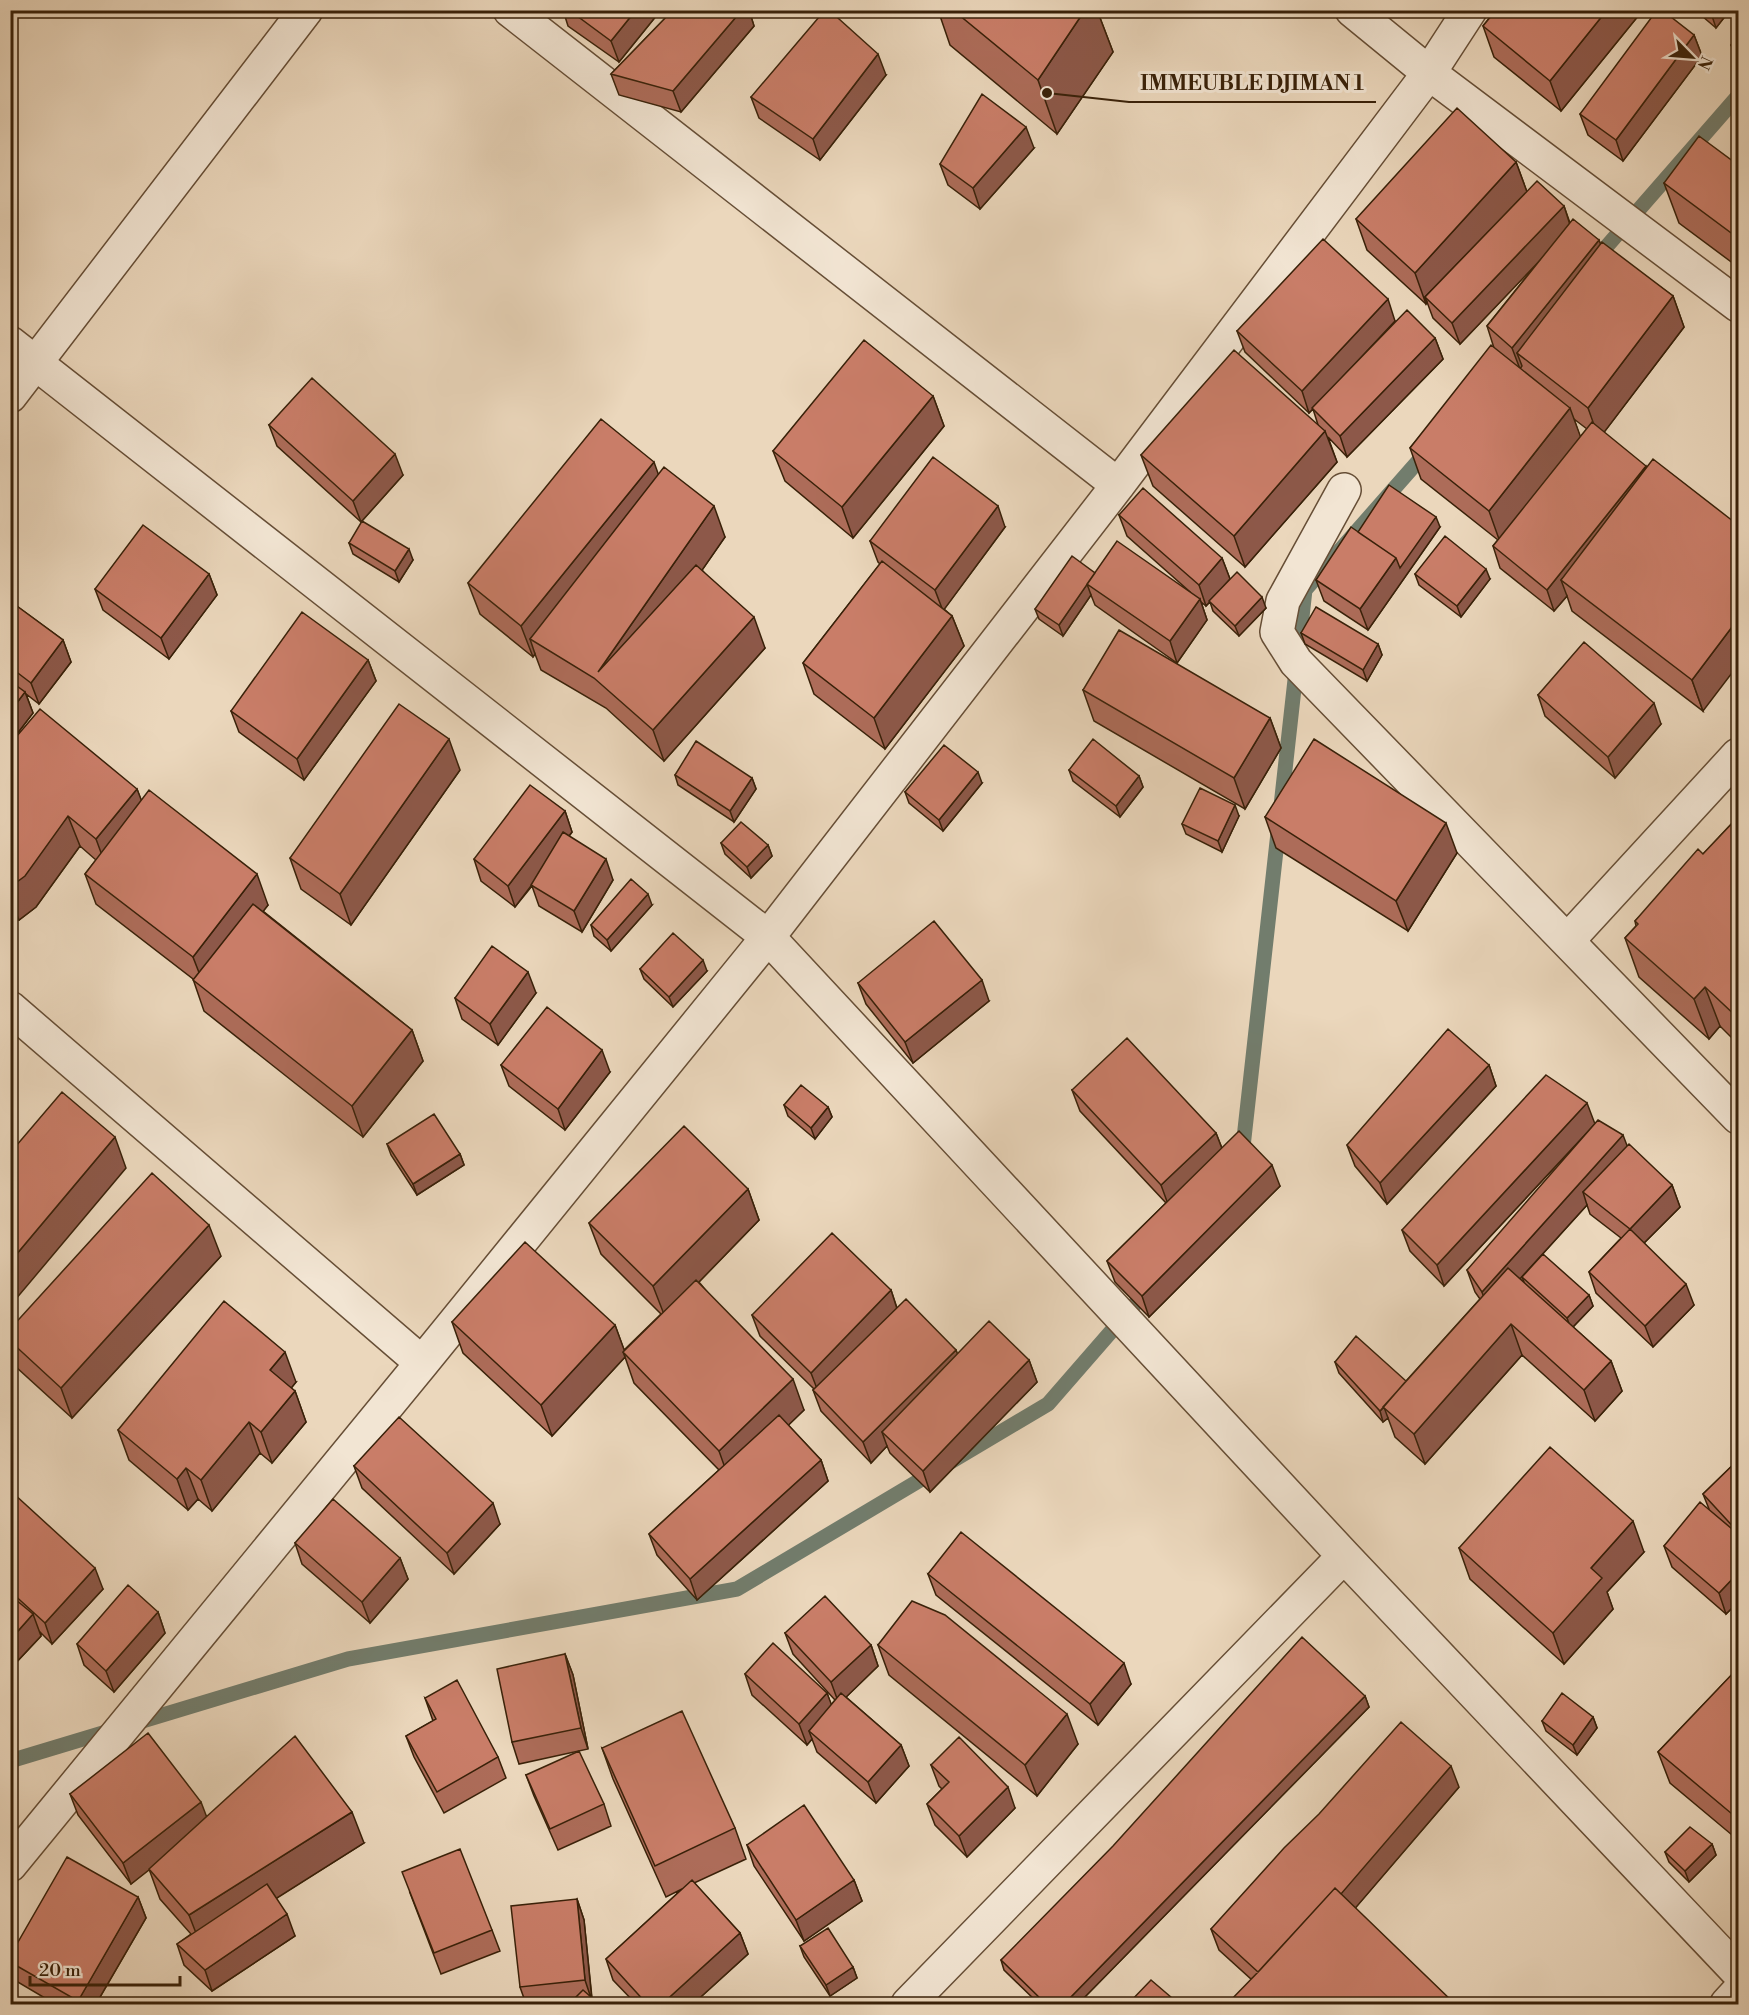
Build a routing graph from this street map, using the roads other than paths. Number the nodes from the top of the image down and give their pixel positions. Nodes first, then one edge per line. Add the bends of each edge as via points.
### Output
1 (306, 10) edge
2 (510, 10) edge
3 (1352, 10) edge
4 (1470, 10) edge
5 (1429, 73) junction
6 (1738, 305) edge
7 (10, 344) edge
8 (36, 365) junction
9 (10, 396) edge
10 (1119, 485) junction
11 (1344, 490) dead end
12 (1738, 755) edge
13 (768, 937) junction
14 (1568, 940) junction
15 (10, 1008) edge
16 (1738, 1117) edge
17 (422, 1363) junction
18 (1344, 1556) junction
19 (10, 1865) edge
20 (1738, 1972) edge
21 (1738, 1992) edge
22 (908, 2004) edge
23 (1727, 2004) edge

1 - 8 street
2 - 10 street
3 - 5 street
4 - 5 street
5 - 6 street
5 - 10 street
7 - 8 street
8 - 9 street
8 - 13 street
10 - 13 street
11 - 14 street via 1283,601 1277,632 1296,662
12 - 14 street
13 - 17 street
13 - 18 street
14 - 16 street
15 - 17 street
17 - 19 street
18 - 20 street
18 - 22 street
21 - 23 street

